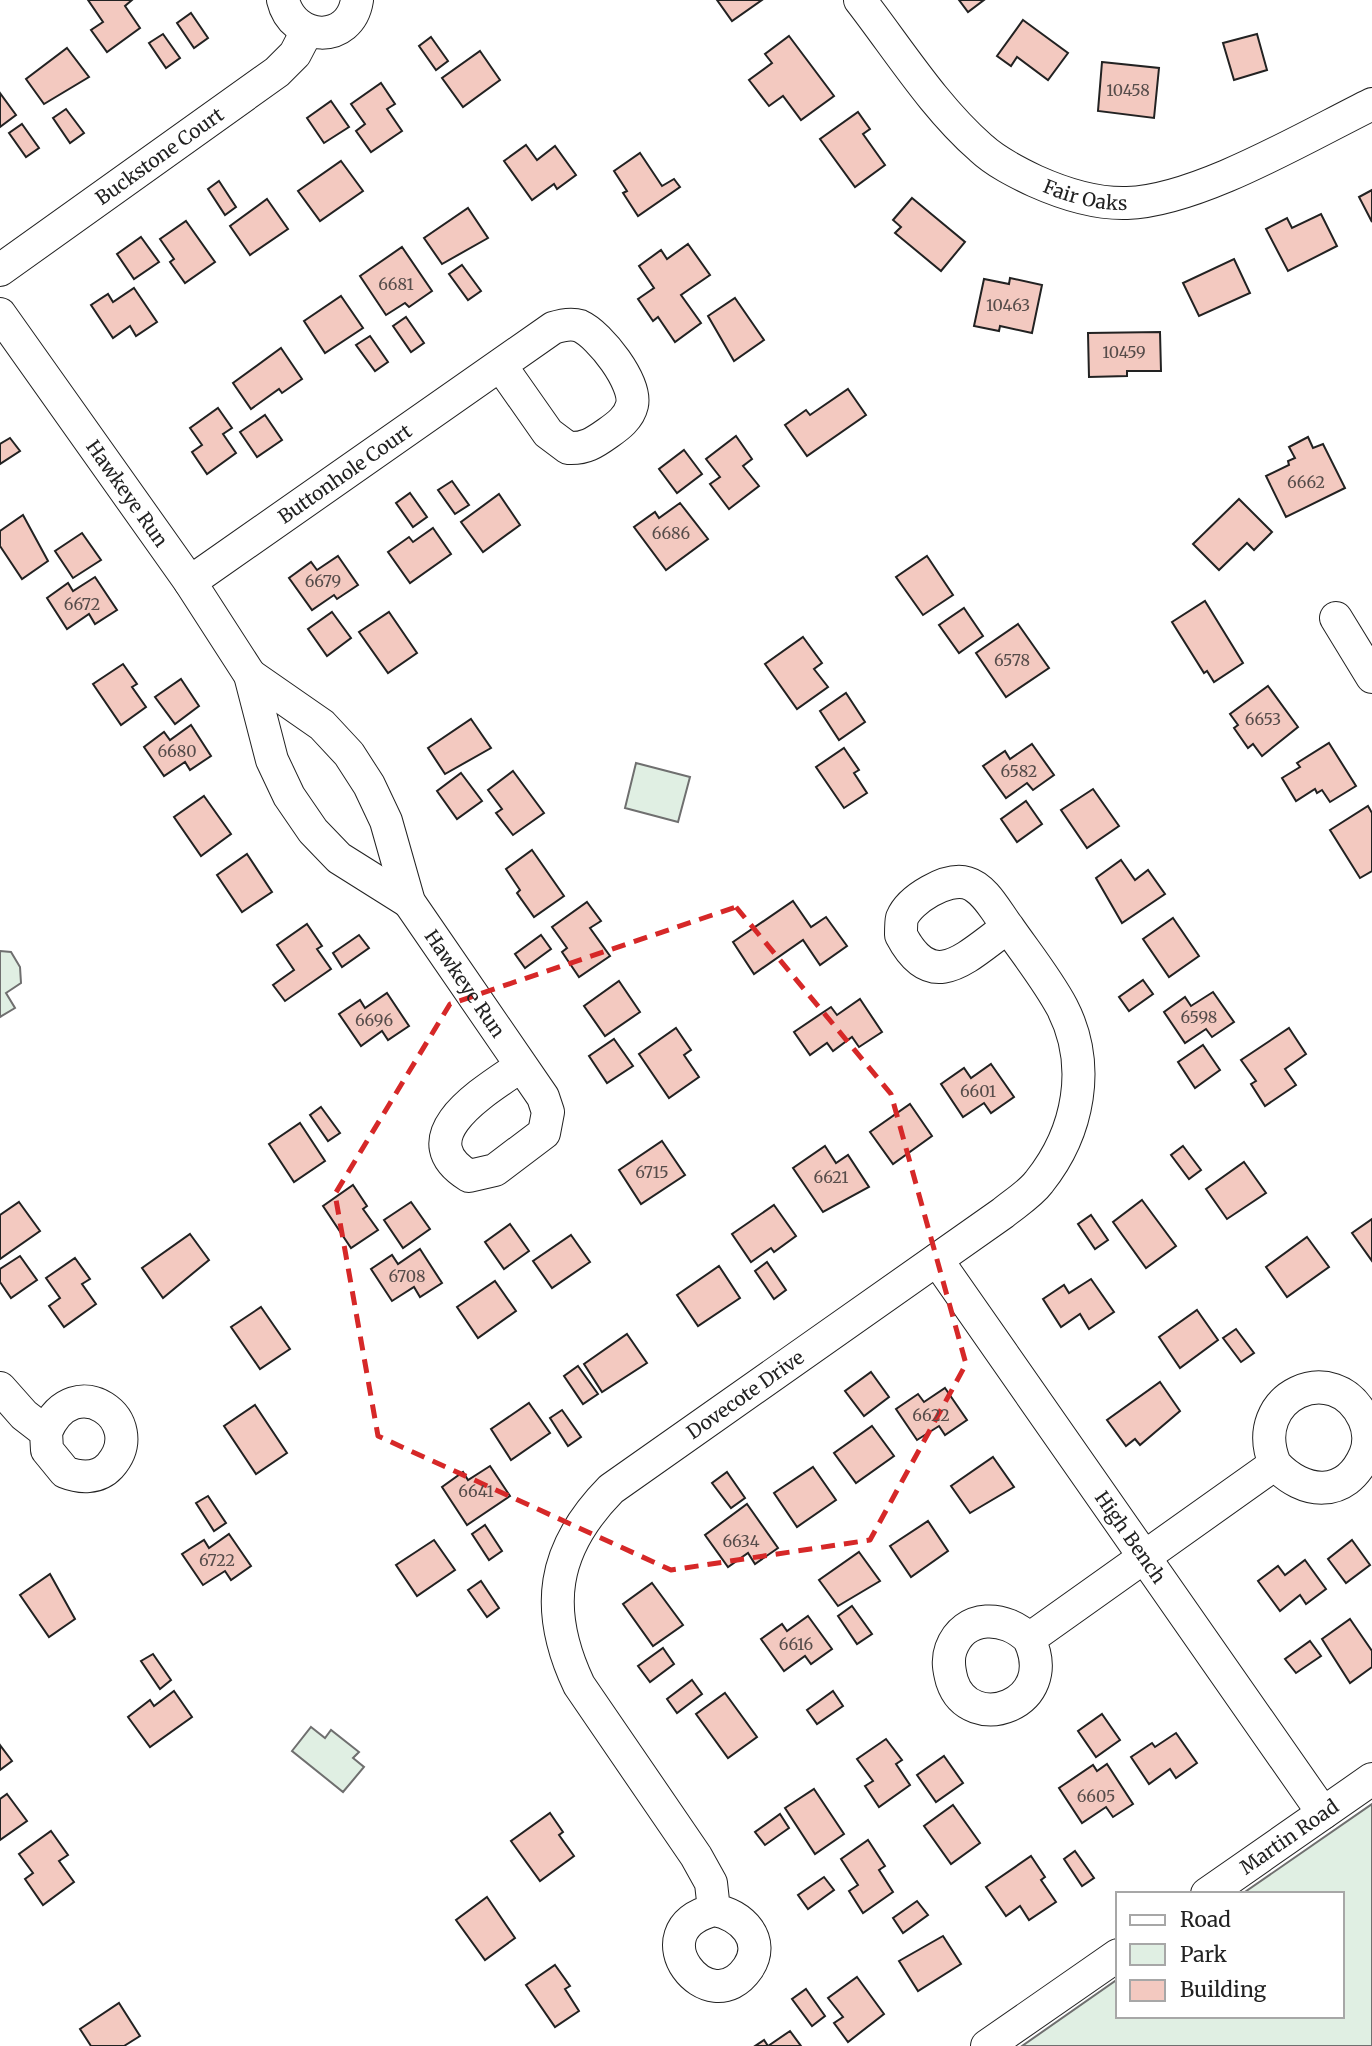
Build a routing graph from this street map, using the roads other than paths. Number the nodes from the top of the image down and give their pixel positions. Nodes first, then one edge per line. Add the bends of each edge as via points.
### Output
1 (282, 0) edge
2 (357, 0) edge
3 (860, 0) edge
4 (307, 31) junction
5 (1372, 104) edge
6 (0, 270) edge
7 (0, 314) edge
8 (500, 366) dead end
9 (190, 582) junction
10 (1336, 618) dead end
11 (250, 676) junction
12 (1372, 677) edge
13 (409, 902) junction
14 (1008, 927) dead end
15 (521, 1066) dead end
16 (937, 1260) junction
17 (0, 1388) edge
18 (46, 1432) dead end
19 (1275, 1464) dead end
20 (1144, 1558) junction
21 (1029, 1639) dead end
22 (1372, 1779) edge
23 (1323, 1813) junction
24 (1210, 1892) edge
25 (714, 1910) dead end
26 (1116, 1956) edge
27 (987, 2046) edge

1 - 4 street via 288,16
2 - 4 street via 351,18 340,28 324,33
3 - 5 street, Fair Oaks via 948,114 981,149 1012,170 1090,201 1128,203 1172,197
4 - 6 street, Buckstone Court via 295,54 277,72
7 - 9 street, Hawkeye Run
8 - 9 street, Buttonhole Court
9 - 11 street, Hawkeye Run
10 - 12 street
11 - 13 street, Hawkeye Run via 322,725 348,754 386,821
11 - 13 street, Hawkeye Run via 272,760 313,831 339,858
13 - 15 street, Hawkeye Run
14 - 16 street, Dovecote Drive via 1063,1009 1075,1039 1078,1101 1070,1130 1038,1184
16 - 20 street, High Bench
16 - 25 street, Dovecote Drive via 611,1489 591,1510 566,1552 556,1604 565,1655 579,1685 696,1856 711,1883
17 - 18 street
19 - 20 street
20 - 21 street
20 - 23 street, High Bench
22 - 23 street, Martin Road
23 - 24 street, Martin Road
26 - 27 street

